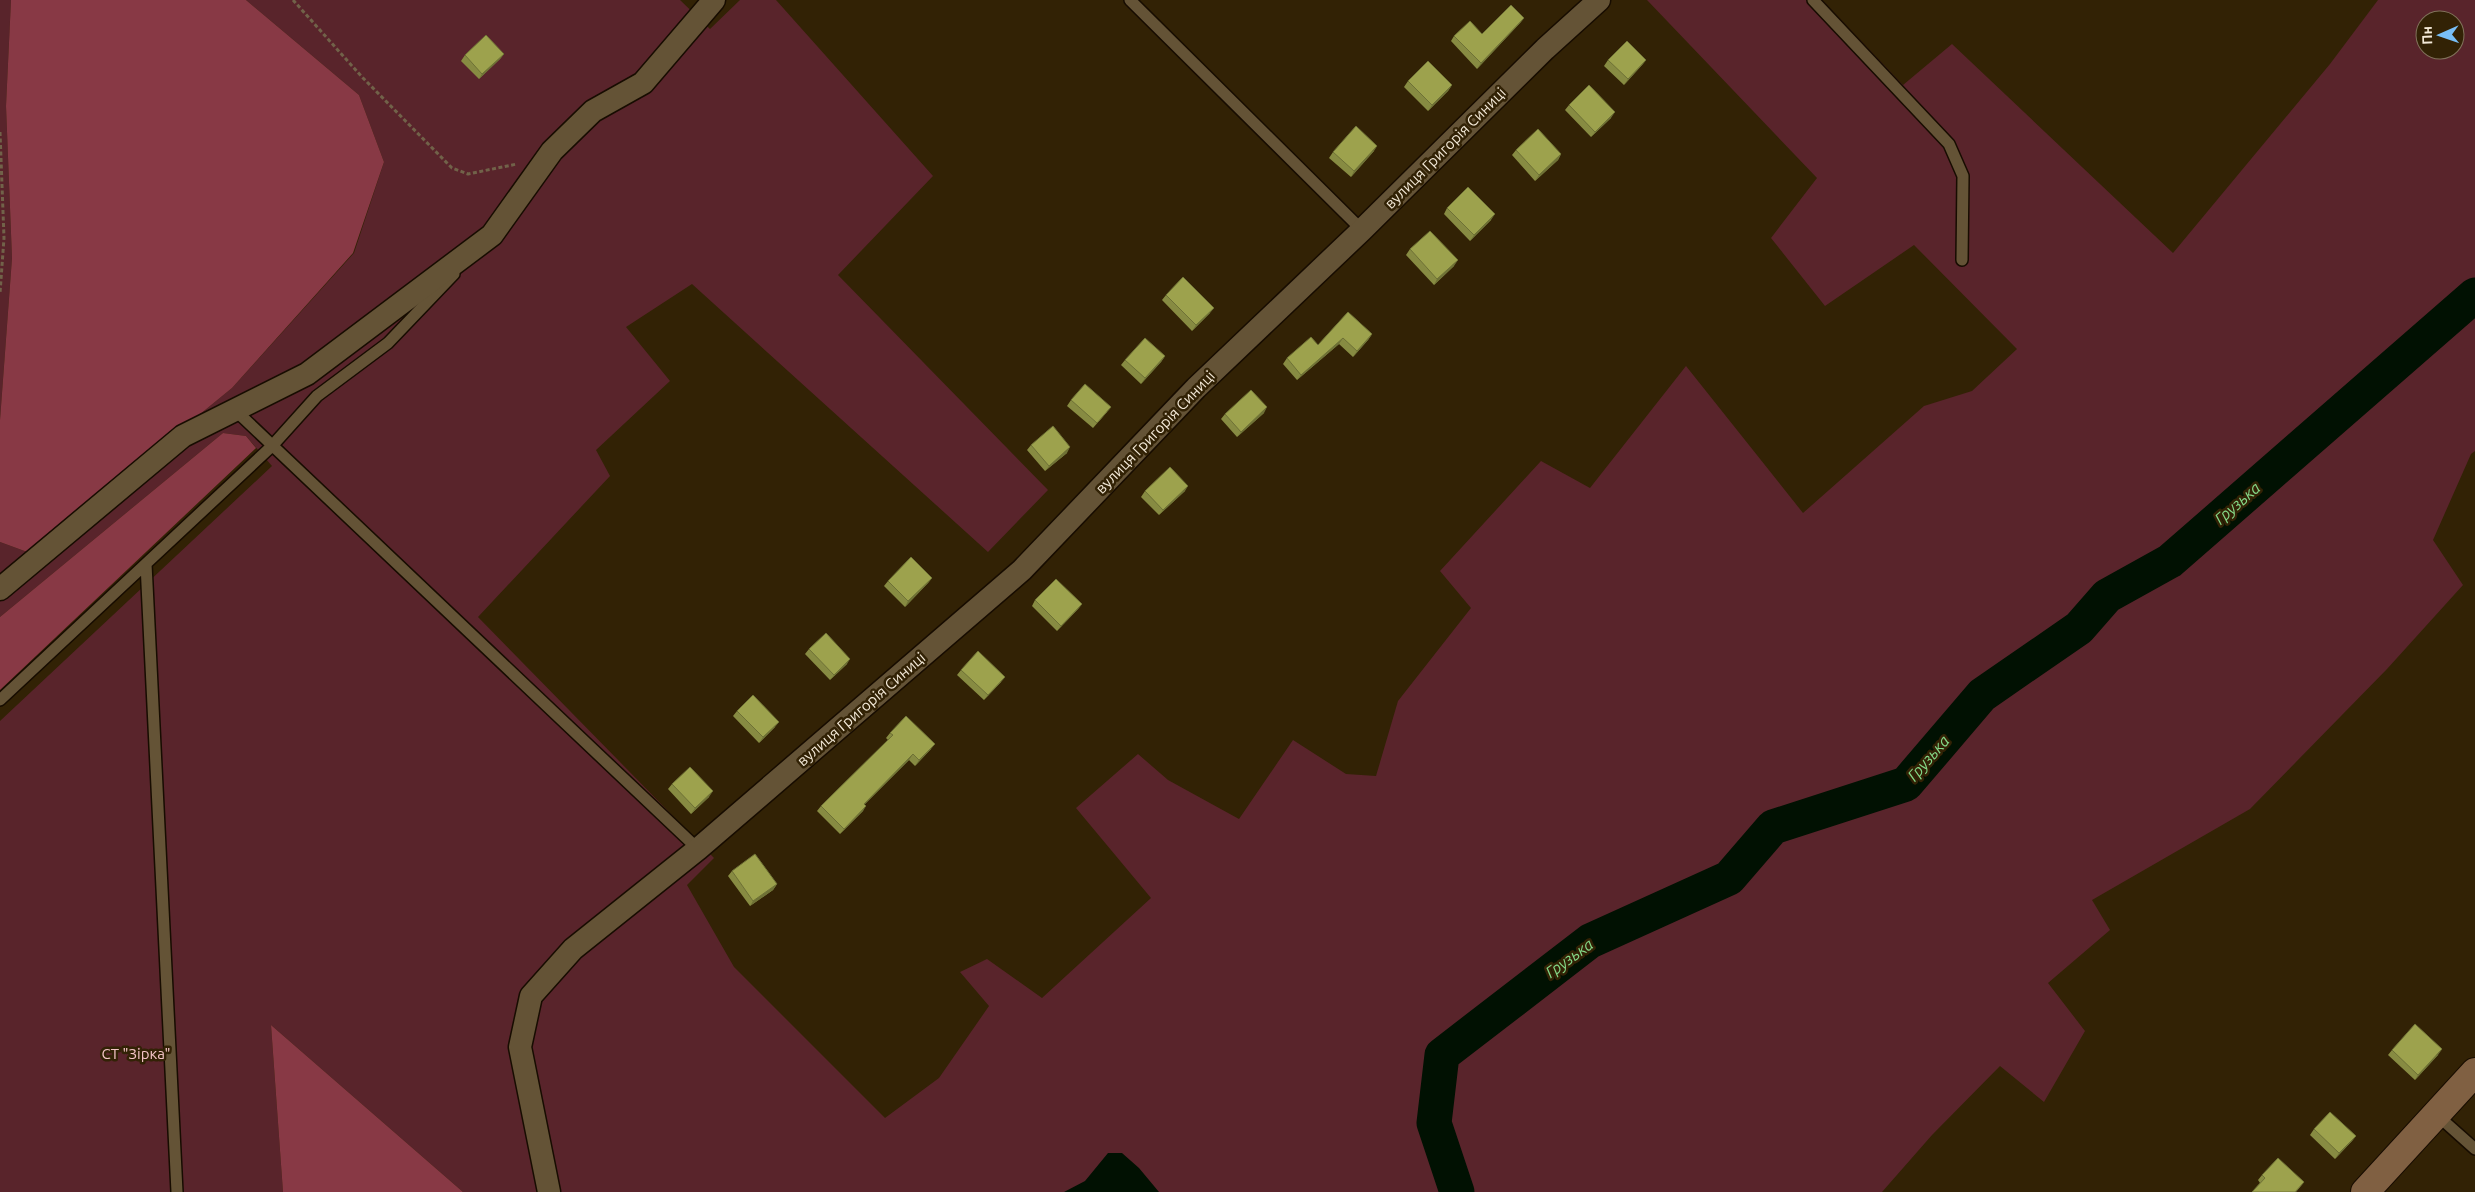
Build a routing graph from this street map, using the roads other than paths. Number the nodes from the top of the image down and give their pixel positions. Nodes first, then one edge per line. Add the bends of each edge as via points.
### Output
1 (714, 0) edge
2 (1130, 0) edge
3 (1600, 0) edge
4 (1813, 0) edge
5 (1362, 230) junction
6 (492, 236) junction
7 (1962, 260) dead end
8 (235, 410) junction
9 (272, 446) junction
10 (146, 564) junction
11 (0, 589) edge
12 (0, 700) edge
13 (698, 849) junction
14 (2475, 1072) edge
15 (2437, 1114) junction
16 (2475, 1149) edge
17 (177, 1192) edge
18 (549, 1192) edge
19 (2365, 1192) edge

1 - 6 street via 644,83 593,111 552,152
2 - 5 lane
3 - 5 street, вулиця Григорія Синиці via 1545,49
4 - 7 lane via 1949,144 1963,176
5 - 13 street, вулиця Григорія Синиці via 1196,388 1022,570
6 - 8 street via 307,374
6 - 9 lane via 388,343 317,396
8 - 9 lane
8 - 11 street via 183,436
9 - 10 lane
9 - 13 lane
10 - 12 lane
10 - 17 lane
13 - 18 street, вулиця Григорія Синиці via 573,949 531,996 520,1047
14 - 15 street
15 - 16 lane
15 - 19 street

